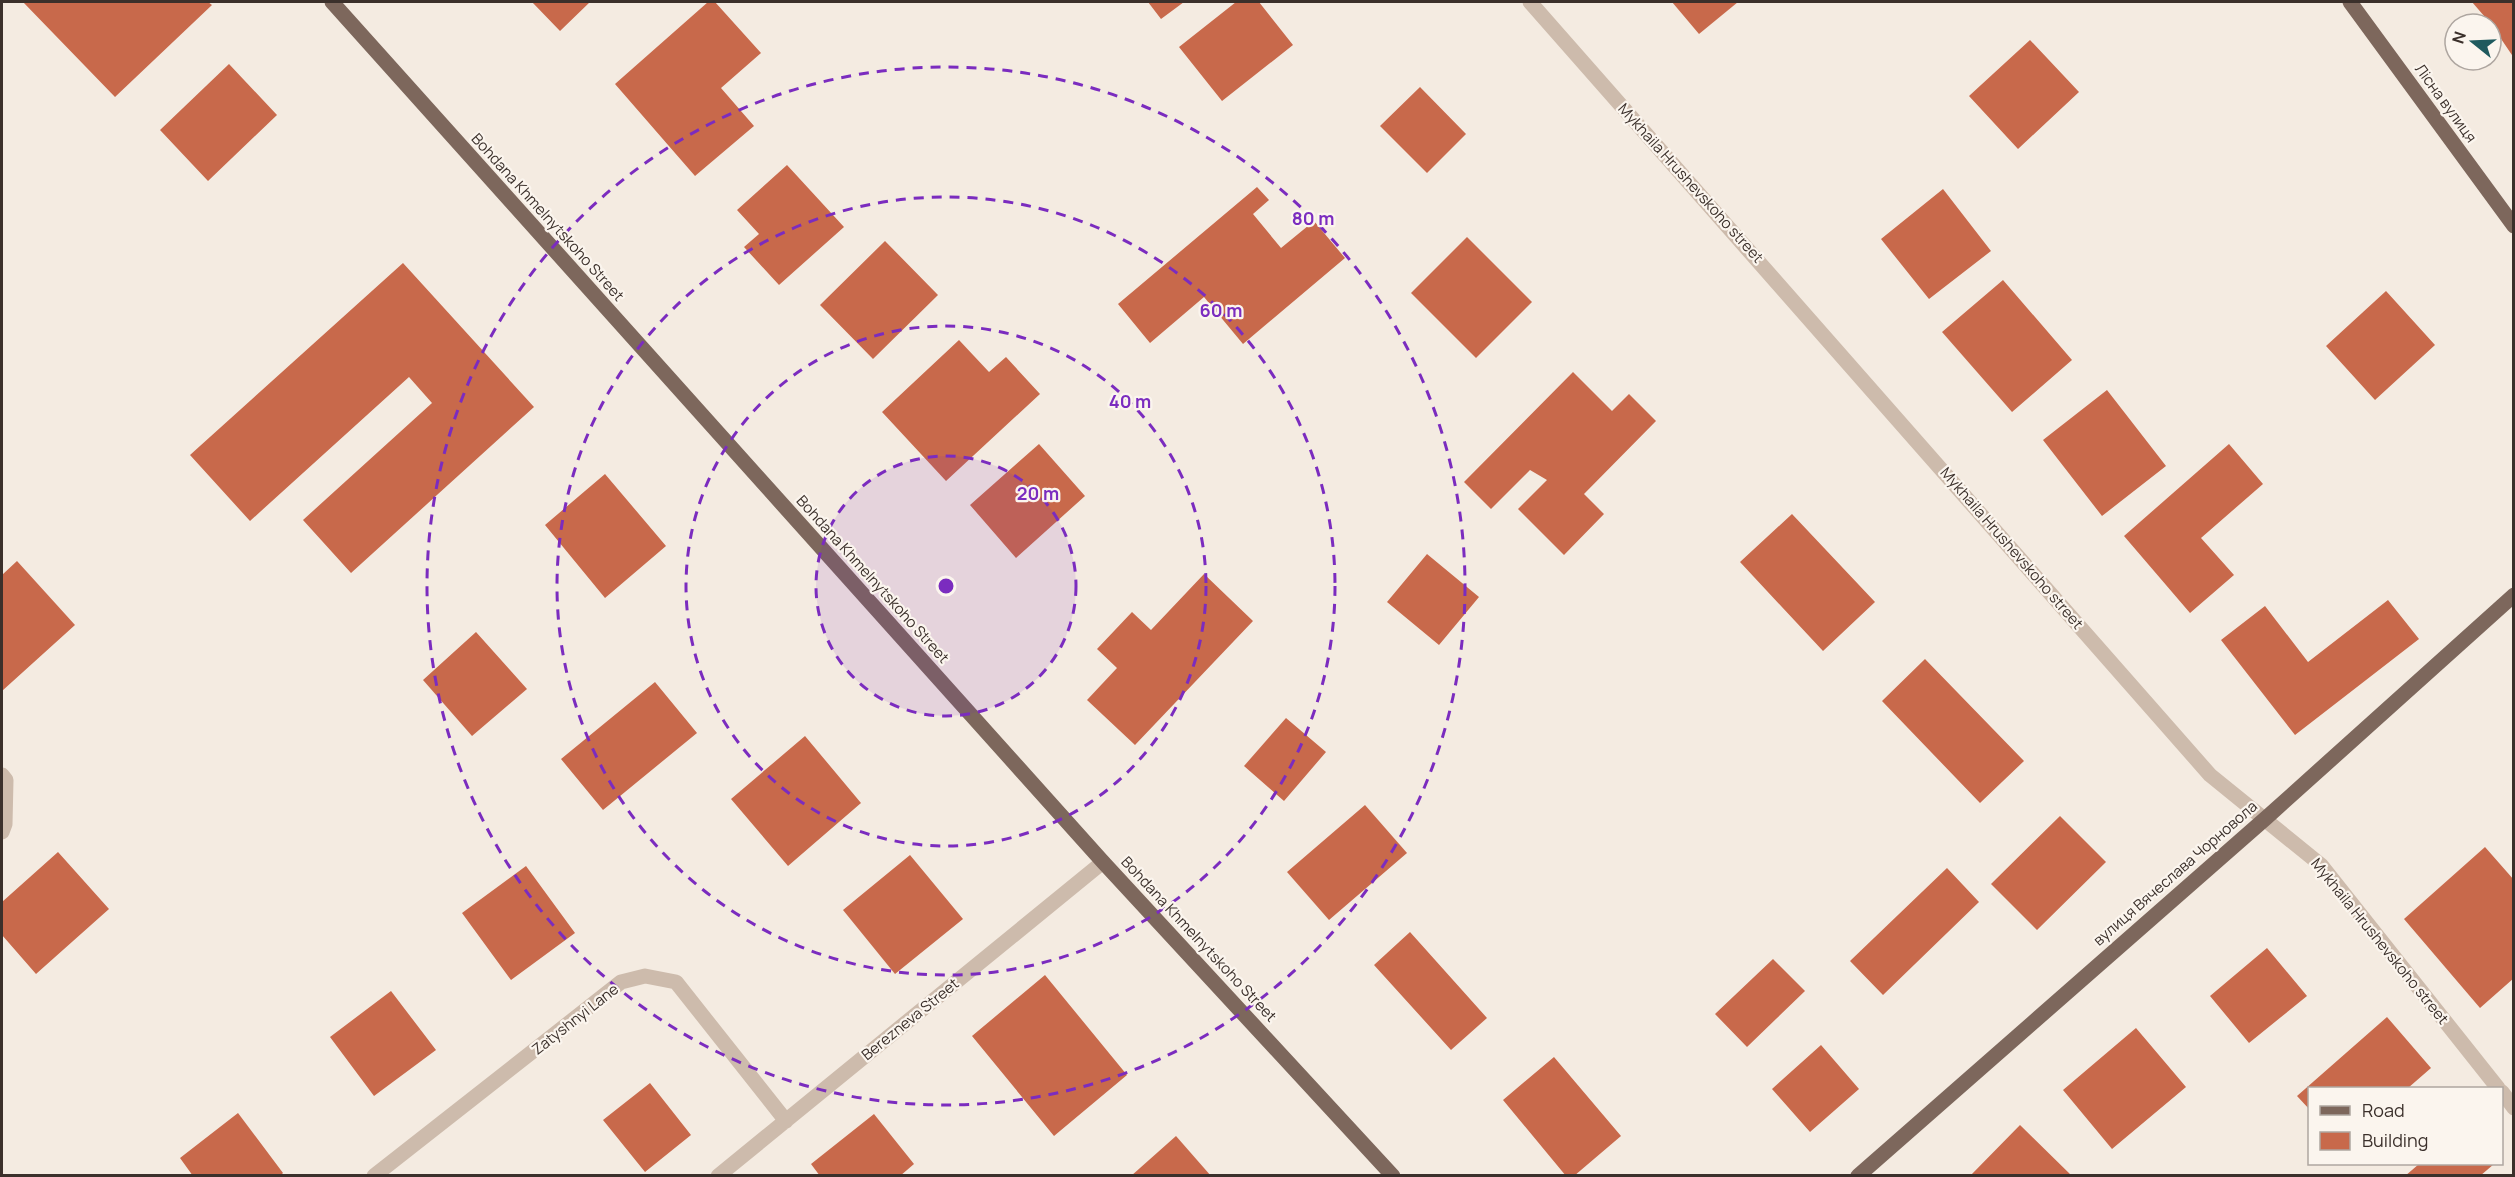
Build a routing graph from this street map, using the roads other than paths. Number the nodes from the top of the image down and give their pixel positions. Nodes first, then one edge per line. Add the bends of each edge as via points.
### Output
1 (332, 2) edge
2 (1530, 2) edge
3 (2350, 2) edge
4 (2514, 226) edge
5 (2514, 595) edge
6 (2, 775) edge
7 (2266, 818) junction
8 (2, 832) edge
9 (1102, 862) junction
10 (2496, 1087) edge
11 (2503, 1093) edge
12 (2514, 1108) edge
13 (786, 1121) junction
14 (374, 1176) edge
15 (718, 1176) edge
16 (1393, 1176) edge
17 (1858, 1176) edge

1 - 9 main road, Bohdana Khmelnytskoho Street
2 - 7 street, Mykhaila Hrushevskoho street via 2210,775
3 - 4 main road, Лісна вулиця
5 - 7 main road, вулиця Вячеслава Чорновола
6 - 8 street via 6,780
7 - 10 street, Mykhaila Hrushevskoho street via 2321,865
7 - 17 main road, вулиця Вячеслава Чорновола
9 - 13 street, Berezneva Street
9 - 16 main road, Bohdana Khmelnytskoho Street
11 - 12 street
13 - 14 street, Zatyshnyi Lane via 676,982 645,976 621,982
13 - 15 street, Berezneva Street

